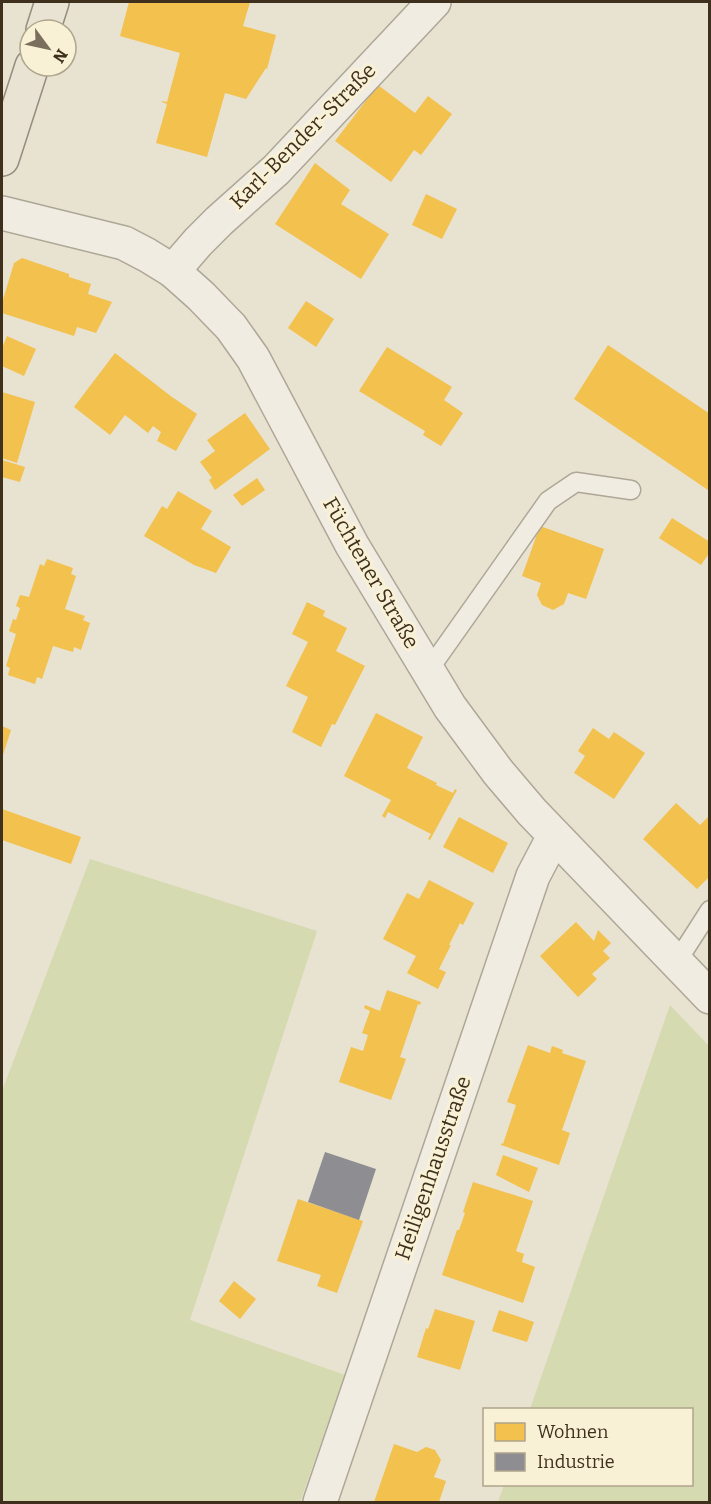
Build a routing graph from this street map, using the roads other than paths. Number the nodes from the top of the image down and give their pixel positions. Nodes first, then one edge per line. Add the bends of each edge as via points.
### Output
1 (52, 2) edge
2 (434, 2) edge
3 (47, 18) edge
4 (28, 78) edge
5 (2, 159) edge
6 (2, 213) edge
7 (172, 271) junction
8 (631, 490) dead end
9 (428, 671) junction
10 (554, 836) junction
11 (710, 910) edge
12 (676, 963) junction
13 (710, 997) edge
14 (320, 1503) edge

1 - 3 main road
2 - 7 street, Karl-Bender-Straße via 276,170 219,221
4 - 5 main road
6 - 7 street, Füchtener Straße via 124,243
7 - 9 street, Füchtener Straße via 231,327 253,358 352,545
8 - 9 lane via 576,482 549,501
9 - 10 street, Füchtener Straße via 498,772
10 - 12 street, Füchtener Straße
10 - 14 street, Heiligenhausstraße via 529,887
11 - 12 lane
12 - 13 street, Füchtener Straße

